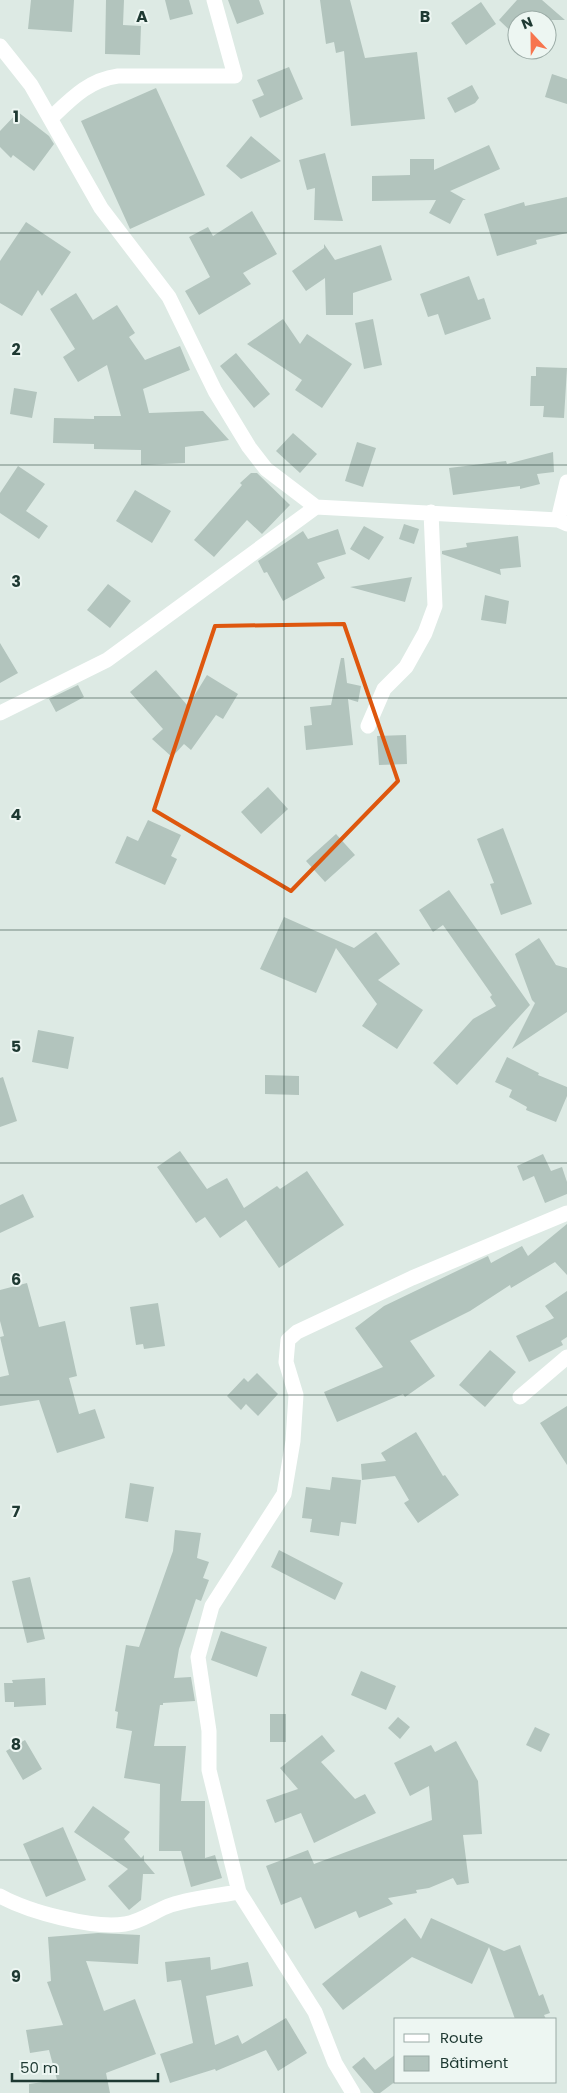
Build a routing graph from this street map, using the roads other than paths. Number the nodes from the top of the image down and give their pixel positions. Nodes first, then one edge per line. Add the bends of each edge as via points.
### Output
1 (214, 0) edge
2 (0, 46) edge
3 (51, 118) junction
4 (567, 482) edge
5 (316, 506) junction
6 (431, 512) junction
7 (562, 522) edge
8 (0, 712) edge
9 (368, 726) dead end
10 (567, 1213) edge
11 (567, 1357) edge
12 (520, 1397) dead end
13 (239, 1892) junction
14 (0, 1896) edge
15 (353, 2093) edge

1 - 3 street via 235,76 102,78 82,89
2 - 3 street via 31,85
3 - 5 street via 101,208 169,297 215,391 249,447 266,469
4 - 7 street
5 - 6 street
5 - 8 street via 106,660
6 - 7 street
6 - 9 street via 435,606 425,634 406,667 384,689
10 - 13 street via 412,1278 297,1332 288,1340 286,1362 296,1394 293,1441 284,1494 212,1606 198,1657 209,1731 209,1770
11 - 12 street
13 - 14 street via 190,1900 126,1924 94,1923 37,1912
13 - 15 street via 315,2012 335,2064

